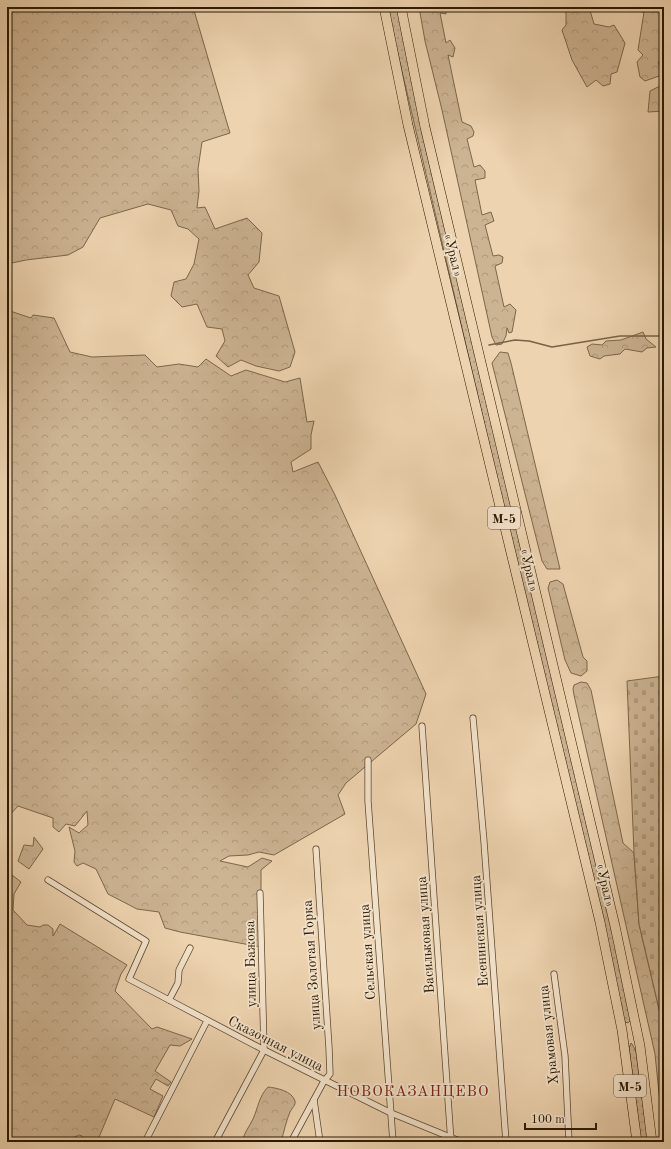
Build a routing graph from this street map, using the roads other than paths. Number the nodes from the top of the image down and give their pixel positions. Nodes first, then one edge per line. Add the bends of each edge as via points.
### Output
1 (384, 7) edge
2 (401, 7) edge
3 (473, 718) dead end
4 (422, 726) dead end
5 (368, 760) dead end
6 (316, 849) dead end
7 (48, 880) dead end
8 (260, 893) dead end
9 (190, 948) dead end
10 (554, 974) dead end
11 (169, 1000) junction
12 (208, 1021) junction
13 (622, 1030) junction
14 (264, 1050) junction
15 (644, 1077) junction
16 (324, 1080) junction
17 (314, 1099) junction
18 (391, 1113) junction
19 (451, 1140) edge
20 (145, 1142) edge
21 (215, 1142) edge
22 (291, 1142) edge
23 (320, 1142) edge
24 (393, 1142) edge
25 (462, 1142) edge
26 (506, 1142) edge
27 (569, 1142) edge
28 (637, 1142) edge
29 (652, 1142) edge

1 - 13 main road, «Урал» / М-5 via 408,125 594,899
2 - 15 main road, «Урал» / М-5 via 425,127 615,926
3 - 26 street, Есенинская улица
4 - 19 street, Васильковая улица
5 - 18 street, Сельская улица via 368,801
6 - 16 street, улица Золотая Горка via 330,1074
7 - 11 street, Сказочная улица via 146,941 129,979
8 - 14 street, улица Бажова
9 - 11 street
10 - 27 street, Храмовая улица via 565,1056
11 - 12 street, Сказочная улица
12 - 14 street, Сказочная улица
12 - 20 street
13 - 15 main road via 625,1025 630,1024 632,1027 640,1070
13 - 28 main road, «Урал» / М-5
14 - 16 street, Сказочная улица
14 - 21 street, улица Бажова
15 - 29 main road, «Урал» / М-5
16 - 17 street, улица Золотая Горка
16 - 18 street, Сказочная улица
17 - 22 street, улица Золотая Горка
17 - 23 street
18 - 19 street, Сказочная улица
18 - 24 street, Сельская улица
19 - 25 street, Сказочная улица

